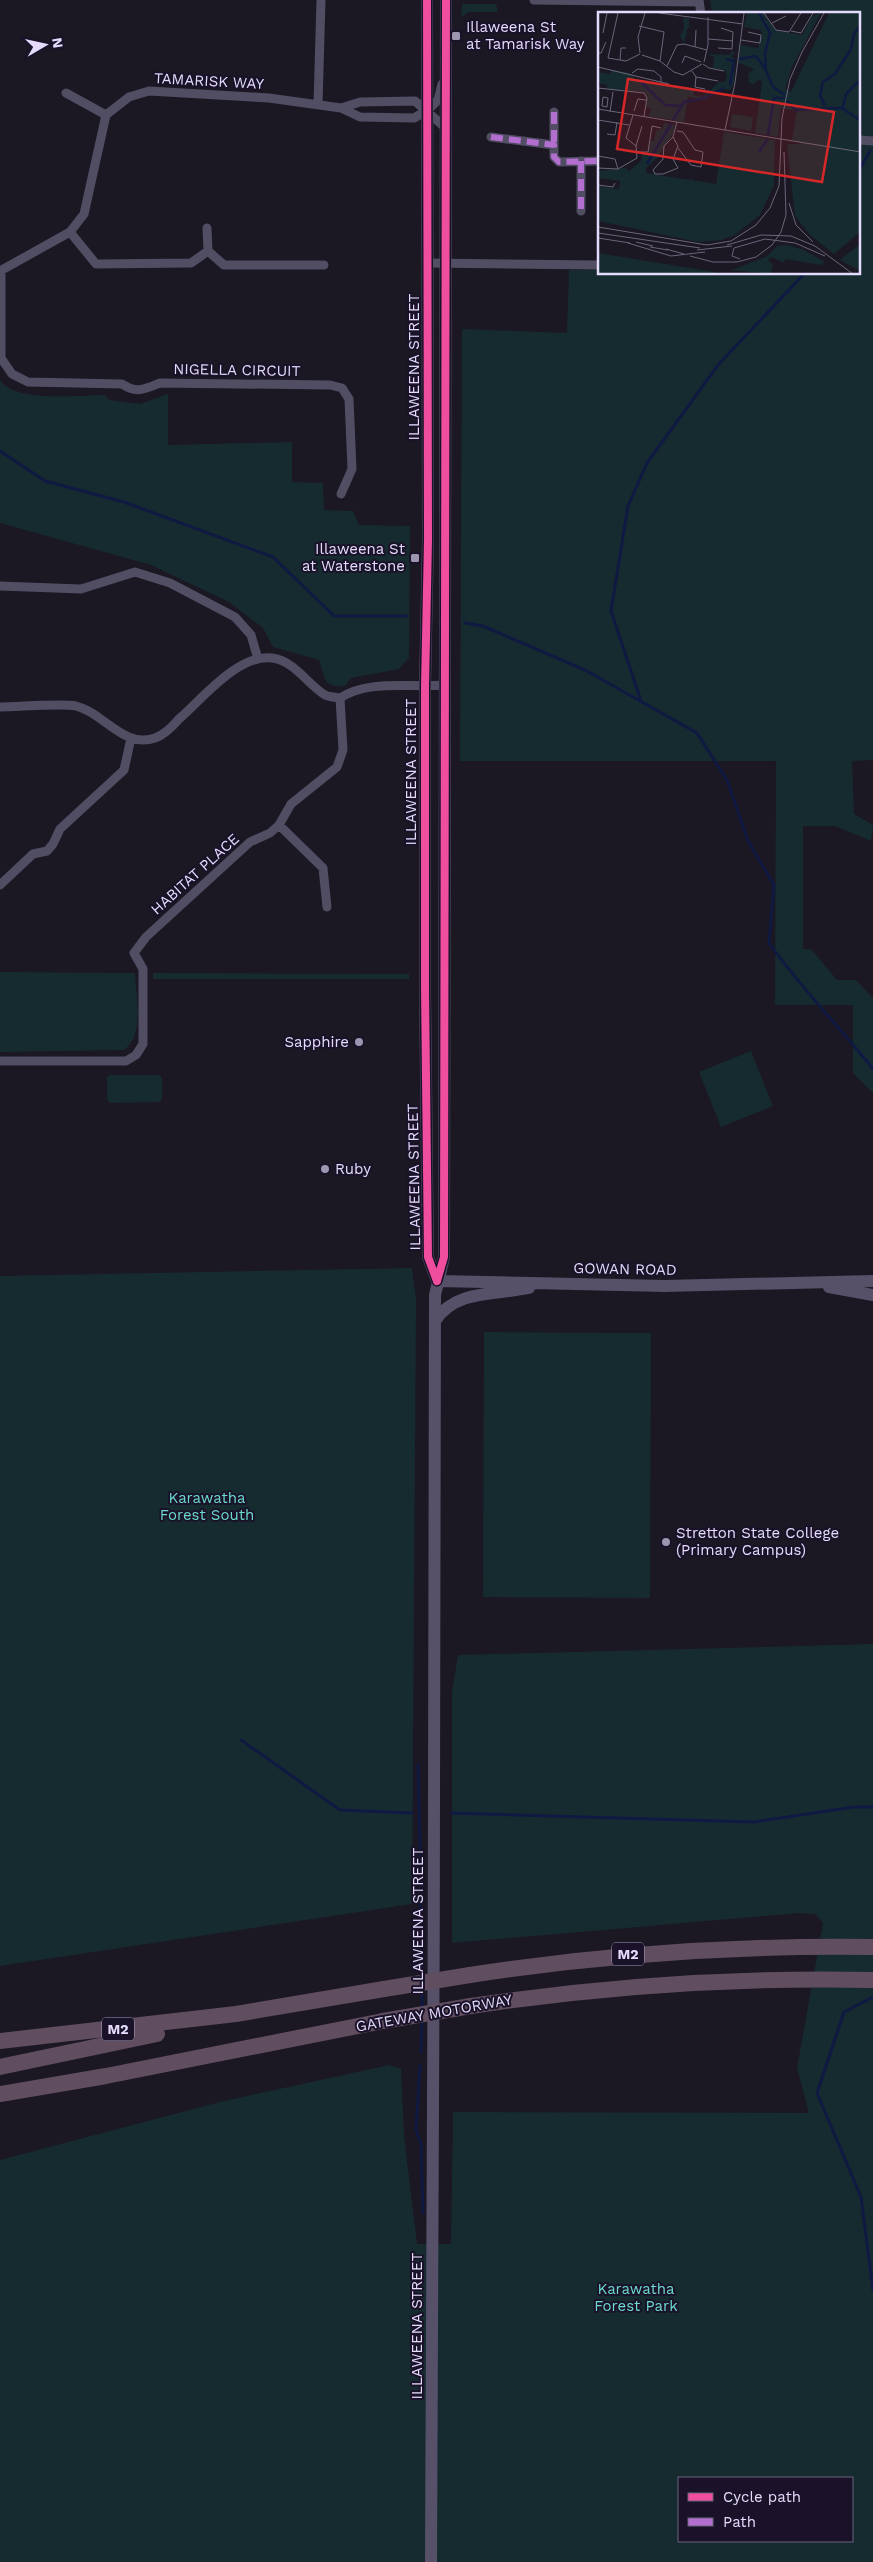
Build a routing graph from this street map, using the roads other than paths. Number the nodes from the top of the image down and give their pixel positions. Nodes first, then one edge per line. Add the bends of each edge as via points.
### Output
1 (321, 0) edge
2 (427, 0) edge
3 (446, 0) edge
4 (534, 0) edge
5 (699, 1) edge
6 (447, 68) junction
7 (428, 86) junction
8 (66, 93) dead end
9 (414, 101) junction
10 (318, 105) junction
11 (341, 108) junction
12 (428, 110) junction
13 (554, 112) dead end
14 (106, 115) junction
15 (414, 118) junction
16 (447, 129) junction
17 (491, 137) dead end
18 (428, 138) junction
19 (860, 140) dead end
20 (873, 141) edge
21 (554, 145) junction
22 (581, 161) junction
23 (598, 161) edge
24 (581, 211) dead end
25 (207, 228) dead end
26 (70, 232) junction
27 (208, 251) junction
28 (428, 263) junction
29 (447, 264) junction
30 (598, 264) edge
31 (324, 266) dead end
32 (0, 271) edge
33 (341, 494) dead end
34 (0, 586) edge
35 (258, 659) junction
36 (444, 685) junction
37 (425, 686) junction
38 (340, 698) junction
39 (0, 707) edge
40 (132, 738) junction
41 (444, 779) junction
42 (425, 790) junction
43 (278, 825) junction
44 (0, 885) edge
45 (327, 907) dead end
46 (425, 988) junction
47 (444, 988) junction
48 (0, 1061) edge
49 (437, 1281) junction
50 (873, 1281) edge
51 (551, 1284) junction
52 (812, 1284) junction
53 (873, 1296) edge
54 (435, 1321) junction
55 (873, 1947) edge
56 (873, 1980) edge
57 (236, 2014) junction
58 (0, 2041) edge
59 (0, 2067) edge
60 (106, 2076) junction
61 (0, 2094) edge
62 (0, 2104) edge
63 (431, 2562) edge

1 - 10 street
2 - 7 main road, ILLAWEENA STREET
3 - 6 main road, ILLAWEENA STREET
4 - 5 street
6 - 12 street via 438,100
6 - 16 main road, ILLAWEENA STREET
7 - 9 street
7 - 12 main road, ILLAWEENA STREET
8 - 14 street
9 - 11 street, TAMARISK WAY via 360,102
9 - 12 street
10 - 11 street, TAMARISK WAY
10 - 14 street, TAMARISK WAY via 269,98 149,90 129,97
11 - 15 street, TAMARISK WAY via 360,117
12 - 15 street
12 - 16 street
12 - 18 main road, ILLAWEENA STREET
13 - 21 street
14 - 26 street via 84,214
15 - 18 street
16 - 29 main road, ILLAWEENA STREET
17 - 21 street
18 - 28 main road, ILLAWEENA STREET
19 - 20 street
21 - 22 street via 554,157 559,162
22 - 23 street
22 - 24 street
25 - 27 street
26 - 27 street via 96,264 191,263
26 - 32 street
27 - 31 street via 224,265
28 - 29 street
28 - 37 main road, ILLAWEENA STREET
29 - 30 street
29 - 36 main road, ILLAWEENA STREET
32 - 33 street, NIGELLA CIRCUIT via 1,358 12,374 28,382 122,384 141,391 160,382 330,385 342,388 349,399 352,470
34 - 35 street via 81,589 135,572 170,583 235,617 251,635
35 - 38 street via 273,658 296,669 326,695
35 - 40 street via 233,670 171,728 155,738
36 - 37 street
36 - 41 main road, ILLAWEENA STREET
37 - 38 street via 369,686
37 - 42 main road, ILLAWEENA STREET
38 - 43 street, HABITAT PLACE via 343,750 337,767 291,804
39 - 40 street via 76,706
40 - 44 street via 124,770 60,829 47,851 32,854
41 - 42 main road
41 - 47 main road, ILLAWEENA STREET
42 - 46 main road, ILLAWEENA STREET
43 - 45 street via 323,868
43 - 48 street, HABITAT PLACE via 270,834 250,842 146,937 134,953 143,969 143,1044 136,1055 126,1061
46 - 47 main road
46 - 49 main road, ILLAWEENA STREET via 428,1257
47 - 49 main road, ILLAWEENA STREET via 444,1256
49 - 51 main road, GOWAN ROAD
49 - 54 main road, ILLAWEENA STREET
50 - 52 main road, GOWAN ROAD
51 - 52 main road, GOWAN ROAD
51 - 54 main road via 476,1295 449,1307
52 - 53 main road, GOWAN ROAD
54 - 63 main road, ILLAWEENA STREET
55 - 57 highway, GATEWAY MOTORWAY / M2, bridge via 788,1946 646,1952 470,1975
56 - 60 highway, GATEWAY MOTORWAY / M2, bridge via 651,1985 471,2006
57 - 58 highway, GATEWAY MOTORWAY / M2
57 - 59 highway via 213,2024
60 - 61 highway, GATEWAY MOTORWAY / M2
60 - 62 highway via 80,2087

